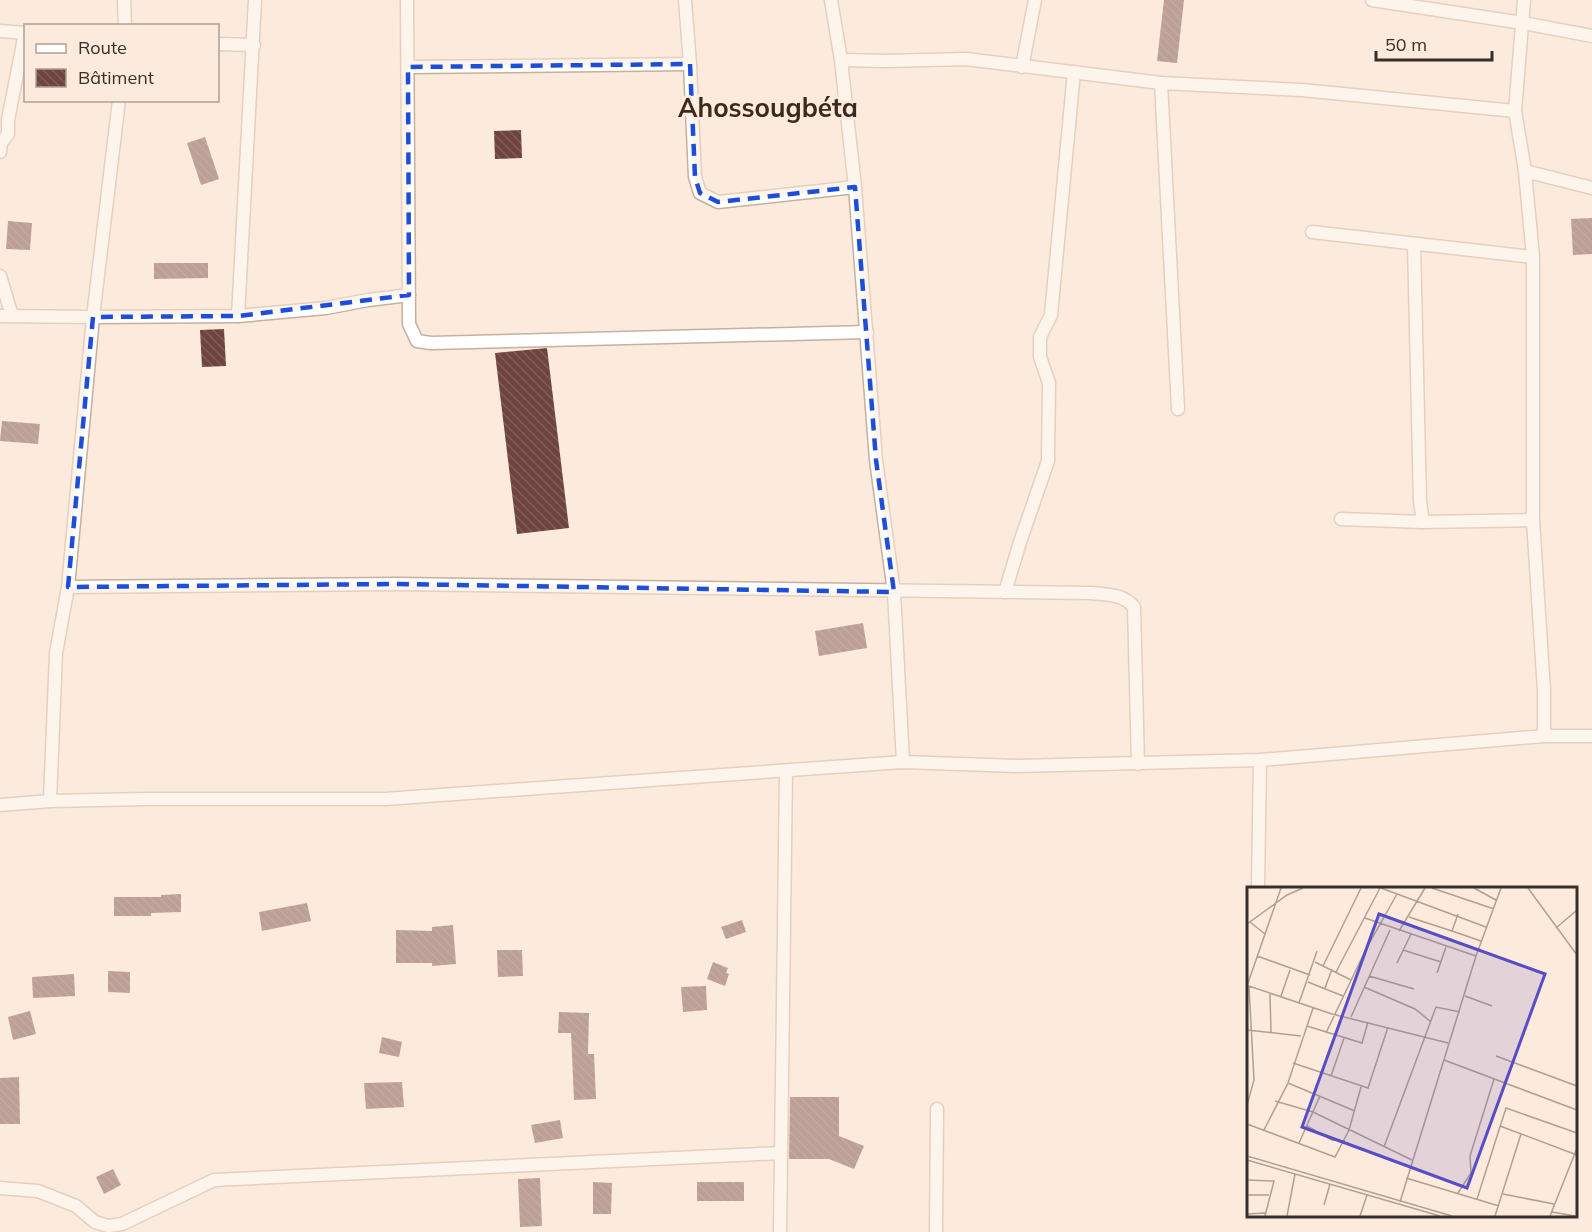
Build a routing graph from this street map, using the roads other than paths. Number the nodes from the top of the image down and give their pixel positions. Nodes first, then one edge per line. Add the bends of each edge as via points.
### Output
1 (124, 0) edge
2 (255, 0) edge
3 (407, 0) edge
4 (685, 0) edge
5 (831, 0) edge
6 (1035, 0) edge
7 (1372, 0) edge
8 (1524, 0) edge
9 (1523, 23) junction
10 (125, 24) edge
11 (0, 31) edge
12 (24, 33) edge
13 (1592, 36) edge
14 (24, 38) edge
15 (219, 44) edge
16 (254, 45) junction
17 (841, 60) junction
18 (690, 64) junction
19 (408, 67) junction
20 (1022, 67) junction
21 (1074, 72) junction
22 (1161, 82) junction
23 (119, 102) edge
24 (1515, 111) junction
25 (0, 152) edge
26 (1525, 171) junction
27 (855, 187) junction
28 (1592, 188) edge
29 (1312, 232) dead end
30 (1414, 244) junction
31 (1533, 256) junction
32 (0, 276) edge
33 (409, 296) junction
34 (6, 316) edge
35 (238, 316) junction
36 (93, 317) junction
37 (867, 332) junction
38 (1179, 409) dead end
39 (1341, 519) dead end
40 (1533, 520) junction
41 (1423, 522) junction
42 (68, 587) junction
43 (894, 592) junction
44 (1005, 592) junction
45 (1544, 736) junction
46 (1592, 736) edge
47 (1260, 760) junction
48 (903, 762) junction
49 (1138, 764) junction
50 (786, 771) junction
51 (50, 801) junction
52 (0, 805) edge
53 (1258, 887) edge
54 (937, 1109) dead end
55 (781, 1153) junction
56 (0, 1188) edge
57 (780, 1232) edge
58 (936, 1232) edge

1 - 10 street
2 - 16 street
3 - 19 street
4 - 18 street
5 - 17 street
6 - 20 street
7 - 9 street
8 - 9 street
9 - 13 street
9 - 24 street
11 - 12 street
14 - 25 street via 8,134
15 - 16 street
16 - 35 street
17 - 20 street via 966,59
17 - 27 street
18 - 19 street
18 - 27 street via 695,177 700,193 718,202
19 - 33 street
20 - 21 street
21 - 22 street
21 - 44 street via 1051,315 1040,337 1040,357 1049,383 1048,461
22 - 24 street via 1302,90
22 - 38 street
23 - 36 street
24 - 26 street
26 - 28 street
26 - 31 street
27 - 37 street
29 - 30 street
30 - 31 street
30 - 41 street
31 - 40 street
32 - 34 street
33 - 35 street
33 - 37 street via 410,324 417,341 431,343
34 - 36 street
35 - 36 street
36 - 42 street
37 - 43 street via 876,460
39 - 41 street
40 - 41 street
40 - 45 street
42 - 43 street via 397,584
42 - 51 street via 56,653
43 - 44 street
43 - 48 street
44 - 49 street via 1118,596 1128,600 1134,608
45 - 46 street
45 - 47 street
47 - 49 street
47 - 53 street
48 - 49 street via 1017,766
48 - 50 street
50 - 51 street via 385,799
50 - 55 street
51 - 52 street
54 - 58 street
55 - 56 street via 214,1180 122,1224 108,1226 95,1222 76,1206 38,1191
55 - 57 street

